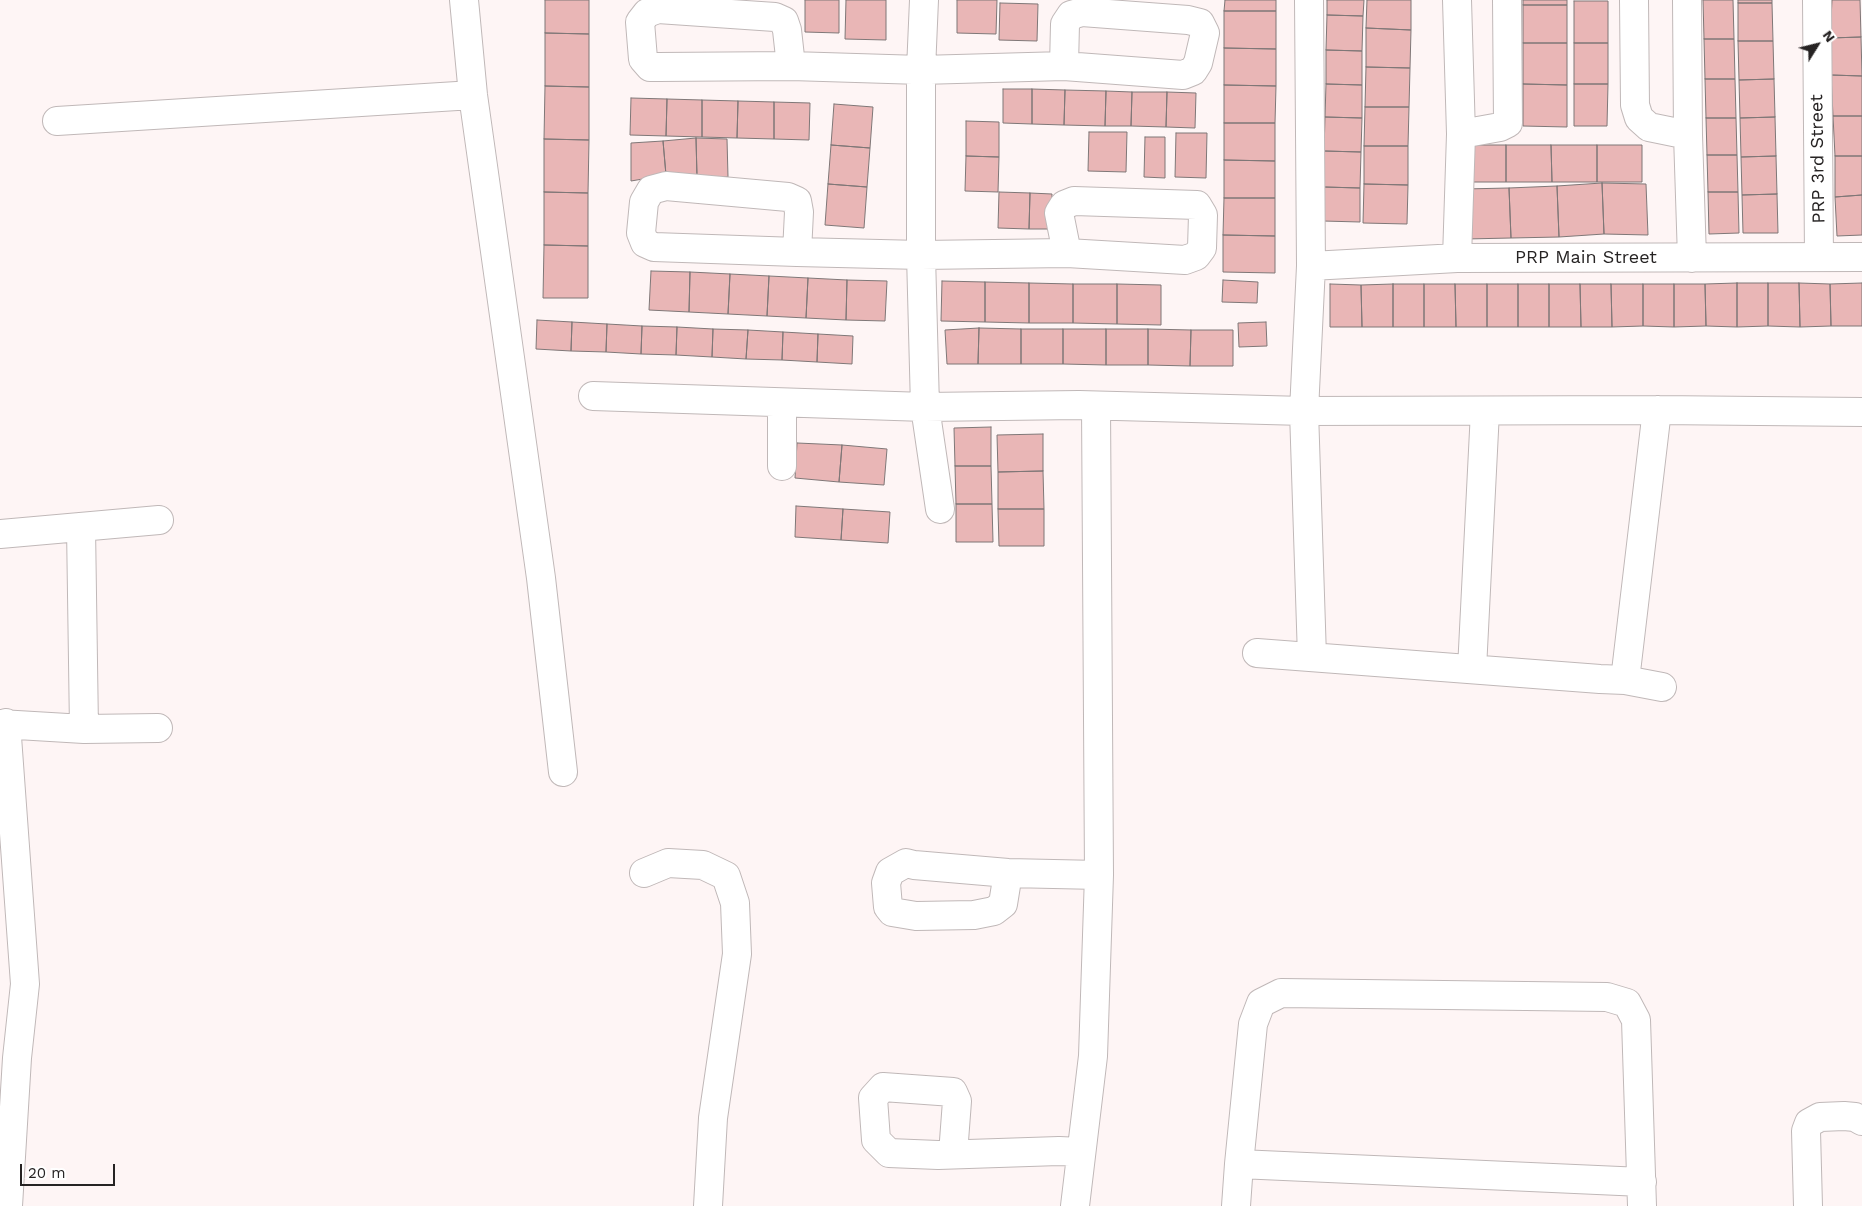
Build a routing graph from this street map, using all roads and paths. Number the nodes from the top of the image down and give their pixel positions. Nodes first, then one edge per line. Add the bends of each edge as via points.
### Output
1 (464, 0) edge
2 (924, 0) edge
3 (1309, 0) edge
4 (1457, 0) edge
5 (1507, 0) edge
6 (1634, 0) edge
7 (1687, 0) edge
8 (1817, 0) edge
9 (791, 66) junction
10 (1064, 66) junction
11 (921, 70) junction
12 (473, 95) junction
13 (57, 121) dead end
14 (1461, 134) junction
15 (1688, 135) junction
16 (797, 252) junction
17 (1067, 253) junction
18 (921, 255) junction
19 (1819, 257) junction
20 (1862, 257) edge
21 (1456, 258) junction
22 (1692, 258) junction
23 (1311, 266) junction
24 (593, 396) dead end
25 (782, 403) junction
26 (1096, 406) junction
27 (925, 407) junction
28 (1657, 410) junction
29 (1304, 411) junction
30 (1485, 411) junction
31 (1862, 412) edge
32 (782, 466) dead end
33 (940, 509) dead end
34 (159, 520) dead end
35 (81, 527) junction
36 (0, 534) edge
37 (1257, 653) dead end
38 (1312, 657) junction
39 (1472, 669) junction
40 (1625, 680) junction
41 (1662, 687) dead end
42 (3, 723) edge
43 (84, 728) junction
44 (158, 728) dead end
45 (563, 772) dead end
46 (644, 873) dead end
47 (1008, 873) dead end
48 (1098, 876) junction
49 (8, 1058) edge
50 (1862, 1121) edge
51 (1081, 1152) junction
52 (953, 1154) dead end
53 (1238, 1164) junction
54 (1642, 1194) edge
55 (8, 1206) edge
56 (708, 1206) edge
57 (1076, 1206) edge
58 (1236, 1206) edge
59 (1808, 1206) edge

1 - 12 street
2 - 11 street
3 - 23 street
4 - 14 street
5 - 14 street via 1508,123
6 - 15 street via 1635,105 1639,118 1649,127
7 - 15 street
8 - 19 street, PRP 3rd Street
9 - 9 street via 787,30 784,21 775,17 658,9 647,13 640,22 643,59 650,67
9 - 11 street
10 - 10 street via 1183,75 1193,71 1198,62 1205,33 1200,23 1188,20 1082,12 1071,15 1065,24
10 - 11 street
11 - 18 street
12 - 13 street
12 - 45 street via 540,578
14 - 21 street
15 - 22 street
16 - 16 street via 799,212 797,201 788,197 666,186 651,190 644,202 641,233 645,242 654,247
16 - 18 street
17 - 17 street via 1185,260 1196,256 1202,248 1203,215 1197,205 1074,201 1064,205 1059,213
17 - 18 street
18 - 27 street
19 - 20 street, PRP Main Street
19 - 22 street, PRP Main Street
21 - 22 street, PRP Main Street
21 - 23 street, PRP Main Street
23 - 29 street
24 - 25 street
25 - 27 street
25 - 32 street
26 - 27 street
26 - 29 street
26 - 48 street
27 - 33 street
28 - 30 street
28 - 31 street
28 - 40 street
29 - 30 street
29 - 38 street
30 - 39 street
34 - 35 street
35 - 36 street
35 - 43 street
37 - 38 street
38 - 39 street
39 - 40 street
40 - 41 street
42 - 43 street
42 - 49 street via 25,984
43 - 44 street
46 - 56 street via 668,863 703,865 726,876 735,903 737,954 713,1118
47 - 48 street
48 - 51 street via 1094,1056
49 - 55 street
50 - 59 street via 1844,1116 1820,1117 1809,1122 1806,1132
51 - 52 street
51 - 57 street
53 - 54 street
53 - 54 street via 1253,1024 1261,1003 1281,993 1607,997 1627,1003 1636,1020
53 - 58 street

